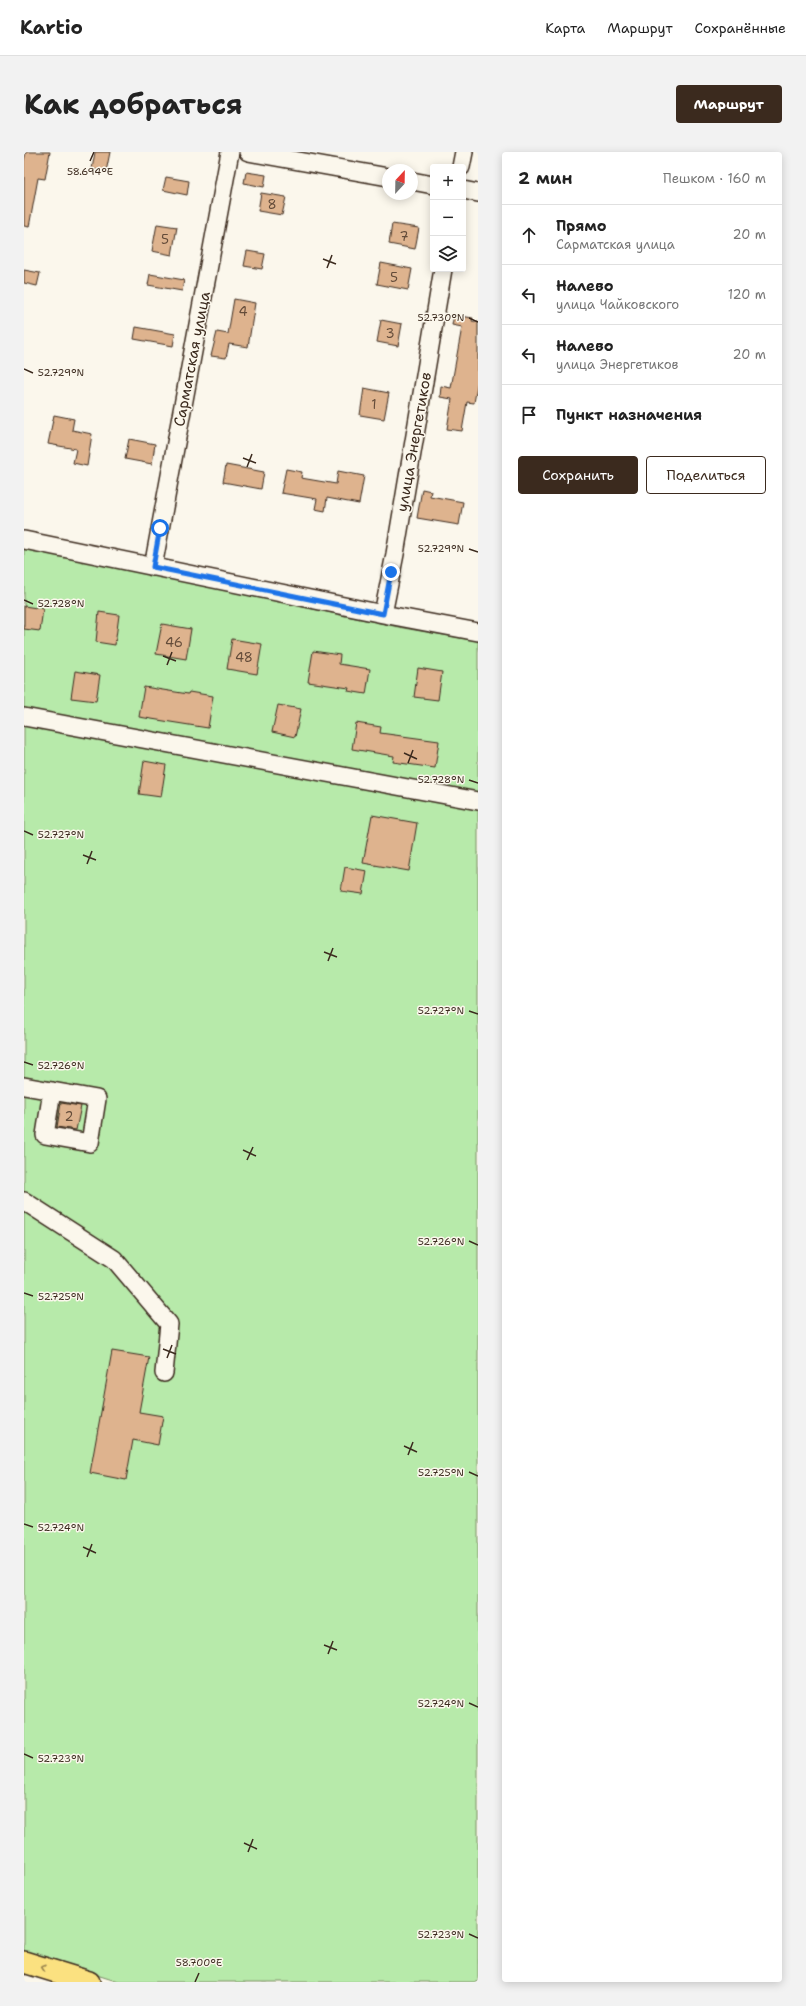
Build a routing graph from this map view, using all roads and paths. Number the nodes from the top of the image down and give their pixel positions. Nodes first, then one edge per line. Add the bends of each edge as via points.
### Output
1 (230, 152) edge
2 (248, 152) edge
3 (464, 152) edge
4 (462, 164) edge
5 (382, 176) edge
6 (418, 182) edge
7 (430, 184) edge
8 (466, 190) edge
9 (478, 192) edge
10 (442, 272) edge
11 (24, 540) edge
12 (153, 567) junction
13 (383, 614) junction
14 (478, 632) edge
15 (24, 717) edge
16 (478, 801) edge
17 (24, 1086) edge
18 (52, 1091) dead end
19 (24, 1201) edge
20 (164, 1373) dead end
21 (24, 1962) edge
22 (89, 1982) edge

1 - 12 street, Сарматская улица
2 - 5 street
3 - 4 street
6 - 7 street
8 - 9 street
10 - 13 street, улица Энергетиков
11 - 12 street
12 - 13 street
13 - 14 street
15 - 16 street
17 - 18 street
19 - 20 street via 114,1259 169,1324
22 -> 21 main road

